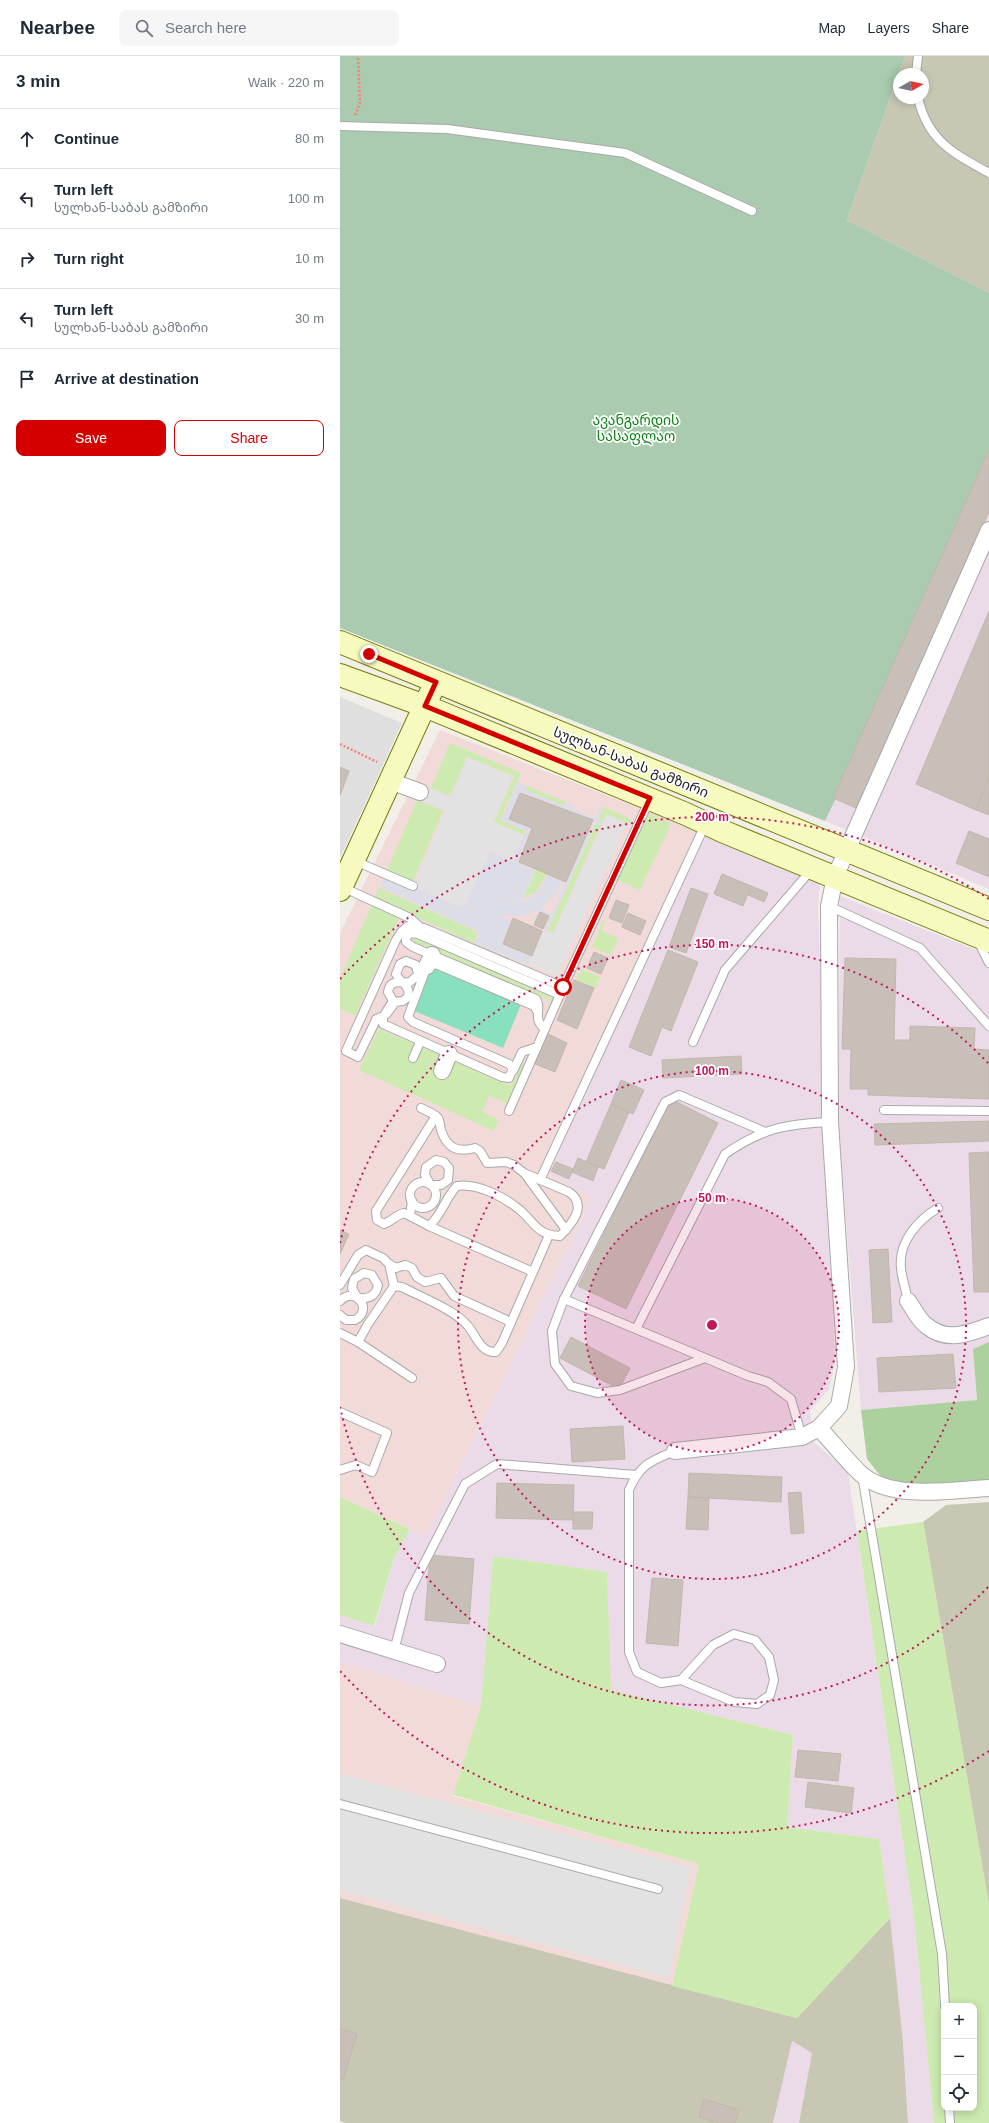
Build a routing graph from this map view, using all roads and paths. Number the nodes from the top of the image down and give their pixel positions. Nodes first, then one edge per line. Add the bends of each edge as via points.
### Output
1 (358, 56) edge
2 (918, 56) edge
3 (917, 68) edge
4 (919, 104) edge
5 (340, 126) edge
6 (350, 126) junction
7 (989, 173) edge
8 (752, 211) dead end
9 (989, 530) edge
10 (340, 642) edge
11 (340, 675) edge
12 (436, 682) junction
13 (425, 706) junction
14 (340, 744) edge
15 (393, 775) junction
16 (420, 792) dead end
17 (650, 798) junction
18 (706, 822) junction
19 (846, 851) junction
20 (353, 860) junction
21 (812, 868) junction
22 (835, 877) junction
23 (413, 886) dead end
24 (341, 888) edge
25 (829, 906) junction
26 (989, 909) edge
27 (419, 926) junction
28 (982, 938) edge
29 (429, 961) junction
30 (989, 962) edge
31 (497, 963) junction
32 (562, 991) junction
33 (538, 1011) junction
34 (382, 1018) junction
35 (989, 1026) edge
36 (545, 1029) junction
37 (420, 1042) junction
38 (693, 1042) dead end
39 (537, 1048) junction
40 (449, 1054) junction
41 (413, 1058) dead end
42 (442, 1071) dead end
43 (513, 1072) junction
44 (421, 1108) dead end
45 (884, 1110) dead end
46 (989, 1110) edge
47 (509, 1111) dead end
48 (436, 1116) junction
49 (830, 1122) junction
50 (763, 1131) junction
51 (524, 1174) junction
52 (540, 1180) junction
53 (412, 1201) junction
54 (938, 1208) dead end
55 (410, 1216) junction
56 (429, 1226) junction
57 (566, 1230) junction
58 (549, 1235) junction
59 (388, 1264) junction
60 (533, 1272) junction
61 (340, 1285) edge
62 (394, 1286) junction
63 (564, 1299) junction
64 (340, 1301) edge
65 (908, 1301) joint
66 (343, 1317) edge
67 (511, 1322) junction
68 (989, 1326) edge
69 (636, 1329) junction
70 (340, 1332) edge
71 (358, 1342) junction
72 (705, 1358) junction
73 (412, 1378) dead end
74 (340, 1412) edge
75 (819, 1428) junction
76 (802, 1436) junction
77 (675, 1451) joint
78 (340, 1470) edge
79 (636, 1475) junction
80 (862, 1475) junction
81 (989, 1488) edge
82 (340, 1634) edge
83 (394, 1651) junction
84 (437, 1664) dead end
85 (681, 1680) junction
86 (340, 1804) edge
87 (658, 1889) dead end
88 (945, 2003) edge
89 (949, 2111) edge
90 (950, 2123) edge

1 - 6 path via 360,104
2 - 3 lane
4 - 7 lane via 921,113 934,134 950,151
5 - 6 lane
6 - 8 lane via 447,129 625,153
9 - 19 street
10 - 12 main road, სულხან-საბას გამზირი
11 - 13 main road, სულხან-საბას გამზირი
12 - 13 main road
12 - 19 main road, სულხან-საბას გამზირი
13 - 15 main road
13 - 17 main road, სულხან-საბას გამზირი
14 - 15 path
15 - 16 street
15 - 20 main road
17 - 18 main road, სულხან-საბას გამზირი
17 - 32 lane
18 - 21 main road, სულხან-საბას გამზირი
18 - 52 lane
19 - 22 street
19 - 26 main road, სულხან-საბას გამზირი
20 - 23 lane
20 - 24 main road
21 - 22 main road, სულხან-საბას გამზირი
21 - 38 lane via 725,970
22 - 25 street
22 - 28 main road, სულხან-საბას გამზირი
24 - 27 lane via 410,918
25 - 35 lane via 920,948
25 - 49 street
27 - 31 lane
27 - 34 lane via 408,926 396,940 346,1051 358,1057 374,1022
28 - 30 lane
29 - 31 lane via 406,942 410,933
29 - 33 lane via 534,1006
29 - 33 lane via 536,999
29 - 43 lane via 408,1015 409,1020 509,1064
31 - 32 lane
32 - 36 lane
33 - 36 lane via 539,1022
34 - 34 lane via 393,1001 388,992 390,985 396,982 404,983 408,988 408,997 395,1002 388,1014
34 - 37 lane via 386,1026
36 - 39 lane
37 - 40 lane
37 - 41 lane
39 - 43 lane via 522,1052
39 - 47 lane
40 - 42 street
40 - 43 lane via 502,1078 509,1078
44 - 48 lane
45 - 46 lane
48 - 51 lane via 446,1143 453,1149 465,1151 475,1148 480,1151 487,1163 506,1162
48 - 55 lane via 376,1211 377,1220 384,1224 392,1221 398,1214
49 - 50 lane
49 - 75 street via 846,1367 839,1406
50 - 63 lane via 679,1095 665,1102
50 - 69 lane via 725,1154
51 - 52 lane
51 - 57 lane
52 - 57 lane via 575,1196 578,1203 576,1218
53 - 53 lane via 411,1193 415,1186 422,1183 431,1185 436,1194 431,1206 423,1208
53 - 55 lane
54 - 65 lane via 923,1217 905,1242 900,1267
55 - 56 lane
56 - 58 lane via 437,1219 451,1192 457,1186 465,1185 507,1201 534,1227
56 - 60 lane
57 - 58 lane via 560,1236
58 - 60 lane
59 - 61 lane via 383,1258 366,1250 358,1255
59 - 62 lane
59 - 67 lane via 396,1268 405,1265 412,1268 417,1278 425,1282 441,1278 454,1296
60 - 67 lane
62 - 67 lane via 402,1287 456,1315 468,1325 480,1346 491,1352 496,1352 502,1343
62 - 71 lane via 389,1290
63 - 69 lane
63 - 72 lane via 552,1331 555,1364 571,1386 597,1393 620,1390
64 - 66 lane via 350,1295 358,1298 364,1307 361,1315 354,1320
65 - 68 street via 926,1326 941,1334 968,1335
66 - 70 lane
69 - 72 lane
70 - 71 lane
71 - 73 lane
72 - 76 lane via 768,1382 791,1399
74 - 78 lane via 387,1434 372,1472 356,1465
75 - 76 street
75 - 80 street
76 - 77 street
77 - 79 lane via 650,1461
79 - 83 lane via 497,1464 465,1484 409,1593
79 - 85 lane via 629,1490 629,1652 637,1672 660,1683
80 - 81 street via 886,1487 918,1492
80 - 88 lane via 942,1954
82 - 83 street
83 - 84 street
85 - 85 lane via 713,1645 734,1634 755,1640 769,1657 774,1680 770,1695 757,1704 734,1702
86 - 87 lane
89 - 90 lane

